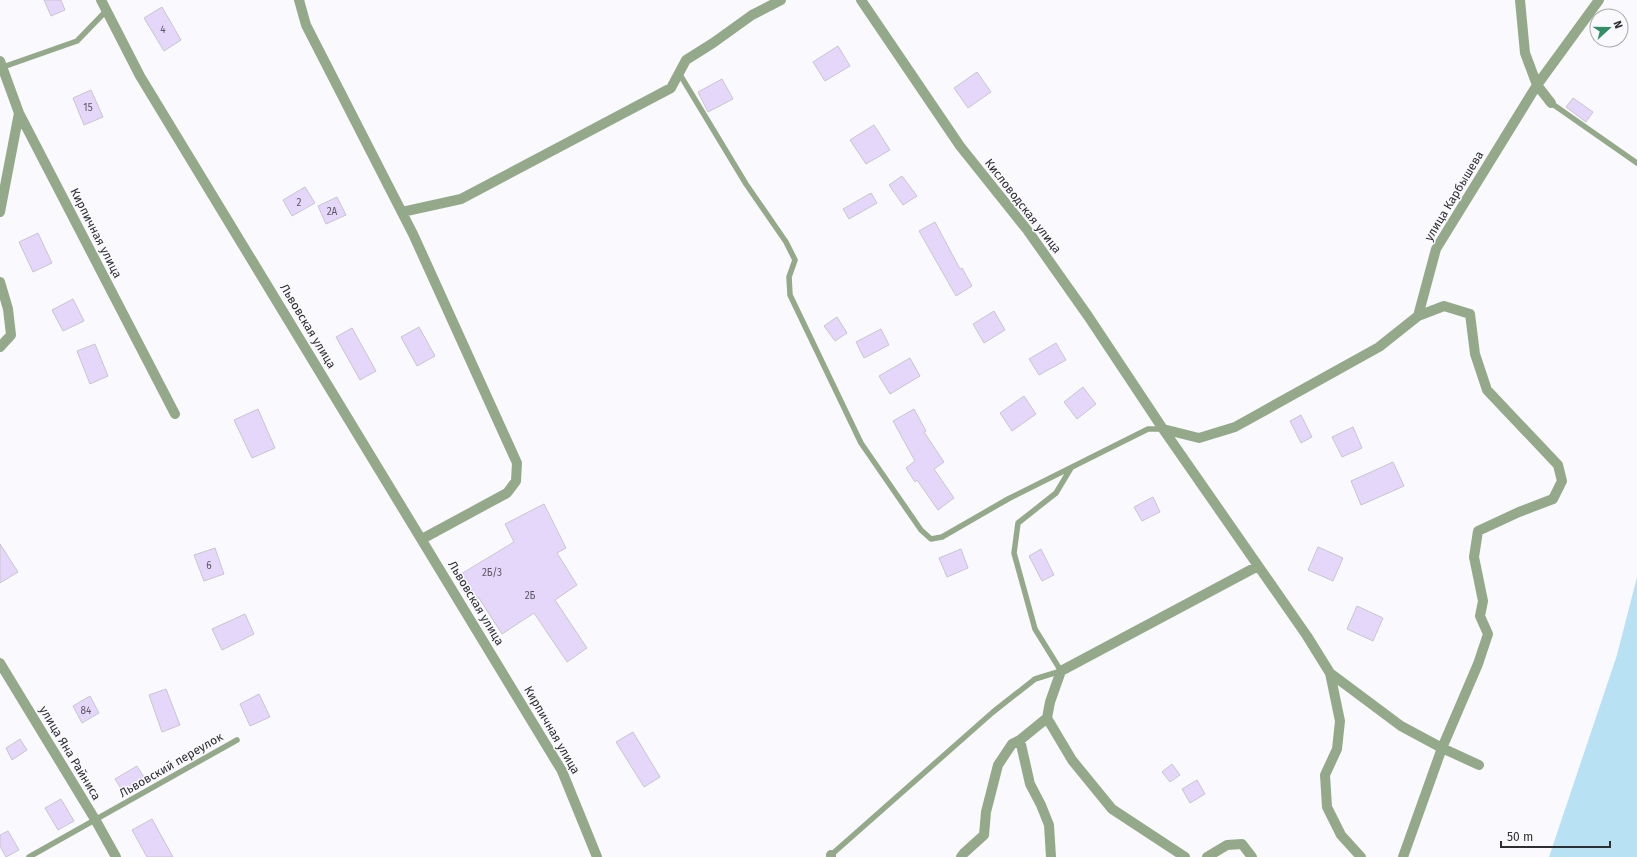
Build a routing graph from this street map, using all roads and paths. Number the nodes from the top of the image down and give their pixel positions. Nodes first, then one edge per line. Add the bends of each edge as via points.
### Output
1 (101, 0) edge
2 (299, 0) edge
3 (781, 0) edge
4 (861, 0) edge
5 (1520, 0) edge
6 (1599, 0) edge
7 (106, 11) junction
8 (1, 64) edge
9 (680, 73) junction
10 (1537, 85) junction
11 (1551, 103) joint
12 (19, 113) junction
13 (1637, 163) edge
14 (0, 212) edge
15 (402, 212) junction
16 (0, 282) edge
17 (1418, 316) junction
18 (0, 347) edge
19 (175, 414) dead end
20 (1163, 429) junction
21 (1071, 467) junction
22 (422, 539) junction
23 (1258, 566) junction
24 (497, 662) joint
25 (0, 663) edge
26 (1061, 671) junction
27 (1330, 673) junction
28 (1047, 718) junction
29 (237, 740) dead end
30 (1020, 740) junction
31 (1442, 748) junction
32 (1479, 765) dead end
33 (96, 821) junction
34 (831, 856) edge
35 (29, 857) edge
36 (116, 857) edge
37 (597, 857) edge
38 (962, 857) edge
39 (1051, 857) edge
40 (1185, 857) edge
41 (1207, 857) edge
42 (1252, 857) edge
43 (1361, 857) edge
44 (1403, 857) edge

1 - 7 street, Львовская улица
2 - 15 street via 306,25
3 - 9 street via 752,15 686,60
4 - 20 street, Кисловодская улица via 960,146 1028,230
5 - 10 street via 1525,53
6 - 10 street, улица Карбышева
7 - 8 lane via 77,41
7 - 22 street, Львовская улица via 140,76
8 - 12 street, Кирпичная улица
9 - 15 street via 672,88 461,199
9 - 21 lane via 746,184 786,242 794,260 789,276 790,295 861,443 920,530 931,539 942,538 1008,499
10 - 11 street
10 - 17 street, улица Карбышева via 1436,249
11 - 13 lane
12 - 14 street
12 - 19 street, Кирпичная улица
15 - 22 street via 517,464 516,481 507,493
16 - 18 street via 8,309 11,335
17 - 20 street via 1379,347 1235,427 1199,438
17 - 31 street via 1444,306 1470,314 1475,354 1487,390 1558,465 1562,481 1553,499 1478,531 1474,557 1483,601 1480,616 1488,634
20 - 21 lane via 1148,429
20 - 23 street, Кисловодская улица
21 - 26 lane via 1056,493 1018,523 1014,553 1035,629
22 - 24 street, Львовская улица
23 - 26 street
23 - 27 street, Кисловодская улица
24 - 37 street, Кирпичная улица via 562,771
25 - 33 street, улица Яна Райниса
26 - 28 street
26 - 34 lane via 1034,679 993,712
27 - 31 street via 1401,726
27 - 43 street via 1340,721 1337,749 1325,775 1327,807 1341,835
28 - 30 street
28 - 40 street via 1072,760 1112,810
29 - 33 lane, Львовский переулок
30 - 38 street via 1012,744 998,765 986,812 984,835
30 - 39 street via 1030,784 1049,825
31 - 32 street
31 - 44 street
33 - 35 lane, Львовский переулок
33 - 36 street, улица Яна Райниса
41 - 42 street via 1227,846 1242,844

